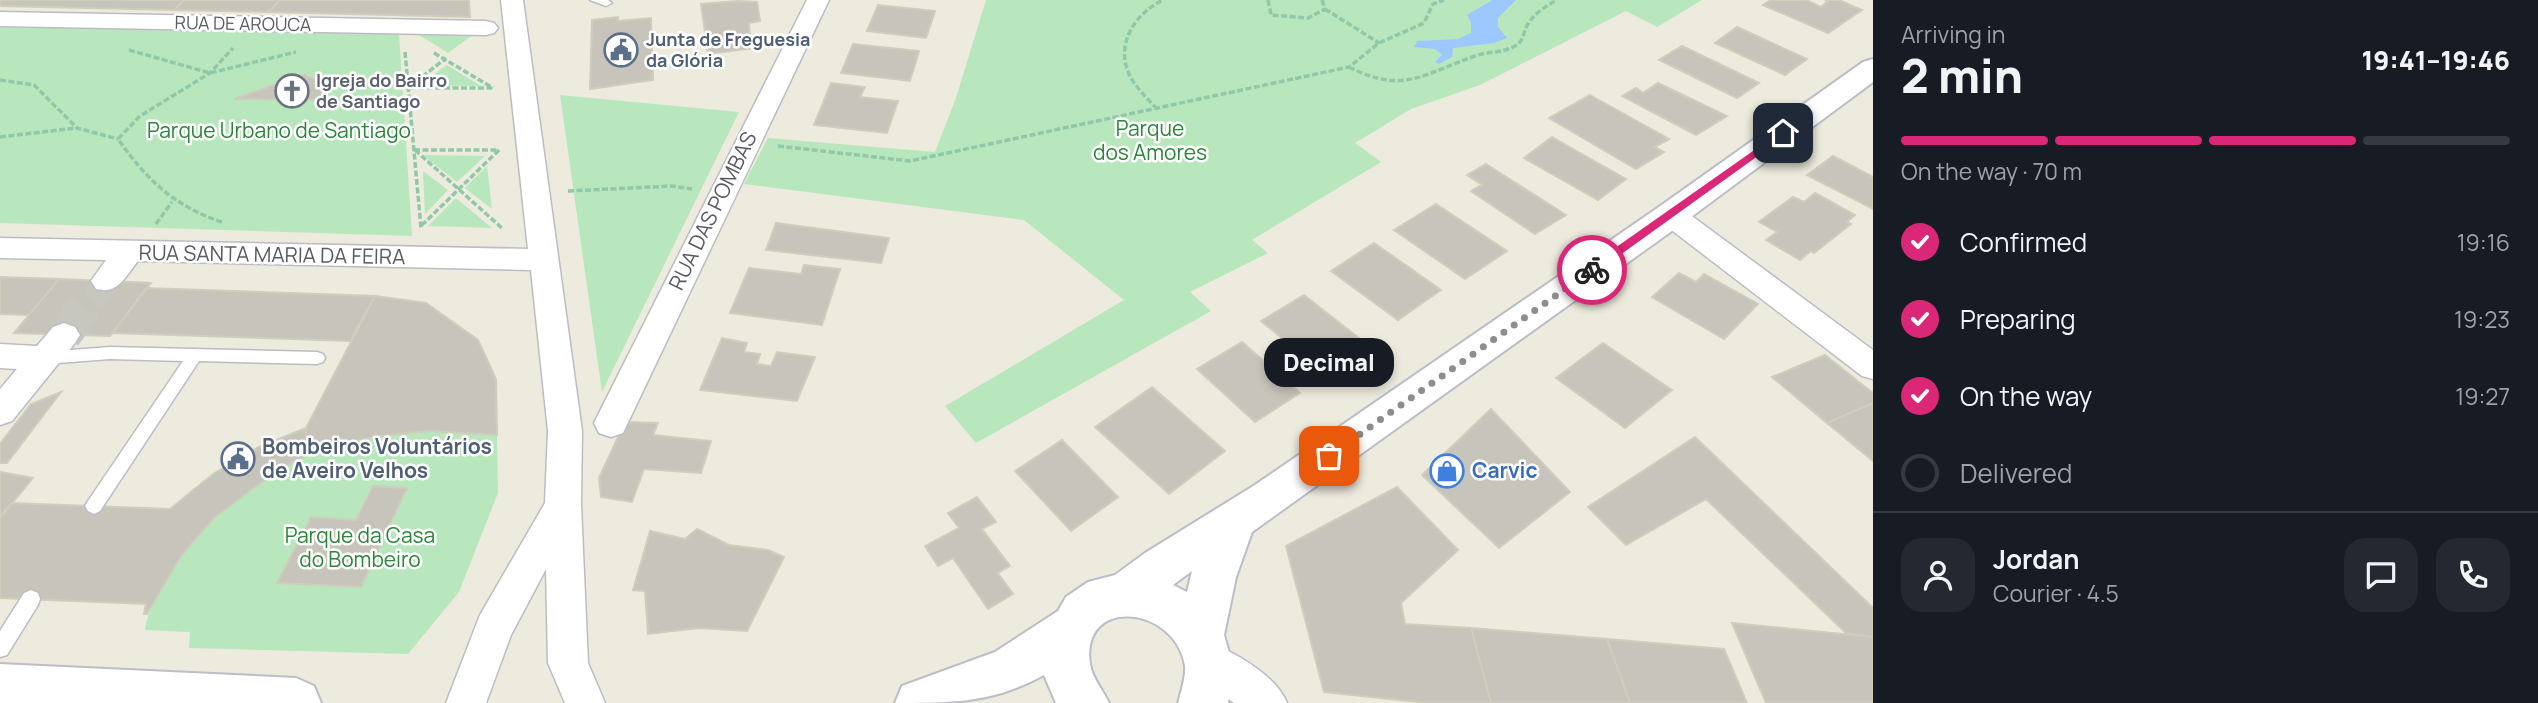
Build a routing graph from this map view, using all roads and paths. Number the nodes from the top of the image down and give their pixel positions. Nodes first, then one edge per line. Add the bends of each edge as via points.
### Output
1 (512, 0) edge
2 (818, 0) edge
3 (1163, 0) edge
4 (1268, 0) edge
5 (1322, 0) edge
6 (1444, 0) edge
7 (1556, 0) edge
8 (1325, 9) junction
9 (0, 19) edge
10 (254, 25) junction
11 (486, 28) joint
12 (1379, 43) junction
13 (405, 47) dead end
14 (425, 48) dead end
15 (121, 50) dead end
16 (303, 50) dead end
17 (445, 60) junction
18 (1349, 67) junction
19 (1873, 68) edge
20 (210, 73) junction
21 (0, 80) edge
22 (409, 88) junction
23 (1157, 109) junction
24 (77, 128) junction
25 (0, 137) edge
26 (118, 139) junction
27 (746, 142) junction
28 (414, 150) junction
29 (727, 180) junction
30 (459, 190) junction
31 (564, 191) dead end
32 (1671, 215) junction
33 (233, 223) dead end
34 (421, 226) junction
35 (503, 229) dead end
36 (0, 248) edge
37 (129, 252) junction
38 (414, 259) junction
39 (544, 260) junction
40 (106, 281) tunnel mouth
41 (64, 335) tunnel mouth
42 (195, 355) junction
43 (0, 356) edge
44 (43, 358) junction
45 (317, 358) dead end
46 (1873, 367) edge
47 (0, 412) edge
48 (611, 423) dead end
49 (563, 505) junction
50 (94, 506) dead end
51 (1234, 523) junction
52 (1127, 593) junction
53 (32, 599) dead end
54 (1070, 628) junction
55 (0, 648) edge
56 (1205, 667) edge
57 (0, 688) edge
58 (44, 697) edge
59 (296, 703) edge
60 (466, 703) edge
61 (585, 703) edge
62 (920, 703) edge
63 (1084, 703) edge
64 (1266, 703) edge

1 - 39 street
2 - 27 street, RUA DAS POMBAS
3 - 23 path via 1131,24 1124,48 1127,72
4 - 8 path via 1271,15 1308,18
5 - 8 path
6 - 12 path via 1433,4 1424,23
7 - 18 path via 1543,7 1528,24 1521,42 1510,49 1478,55 1439,73 1411,80 1372,79
8 - 12 path
9 - 10 street, RUA DE AROUCA
10 - 11 street, RUA DE AROUCA
10 - 20 path
11 - 17 path
12 - 18 path
13 - 22 path
14 - 17 path
15 - 20 path via 135,50
16 - 20 path
17 - 22 path
17 - 22 path via 493,88
18 - 23 path
19 - 32 street
20 - 26 path via 140,116
21 - 24 path via 34,85
22 - 28 path
23 - 27 path via 910,161
24 - 25 path
24 - 26 path
26 - 33 path via 142,174 172,202
27 - 29 street, RUA DAS POMBAS
28 - 30 path
28 - 30 path via 499,150
28 - 34 path
29 - 31 path via 692,189
29 - 48 street, RUA DAS POMBAS
30 - 34 path
30 - 35 path
32 - 46 street
32 - 51 street
34 - 38 path
36 - 37 street, RUA SANTA MARIA DA FEIRA
37 - 38 street, RUA SANTA MARIA DA FEIRA
37 - 40 street
38 - 39 street, RUA SANTA MARIA DA FEIRA
39 - 49 street via 565,431
41 - 44 street
42 - 44 lane via 110,353
42 - 45 lane
42 - 50 lane
43 - 44 street
44 - 47 street
49 - 60 street via 494,628
49 - 61 street via 568,663
51 - 52 street
51 - 56 street via 1213,577
52 - 54 street via 1093,603
52 - 56 street via 1169,603 1187,617
53 - 55 lane
54 - 62 street via 1010,670
54 - 63 street via 1066,670
56 - 64 street
57 - 58 street
58 - 59 street

